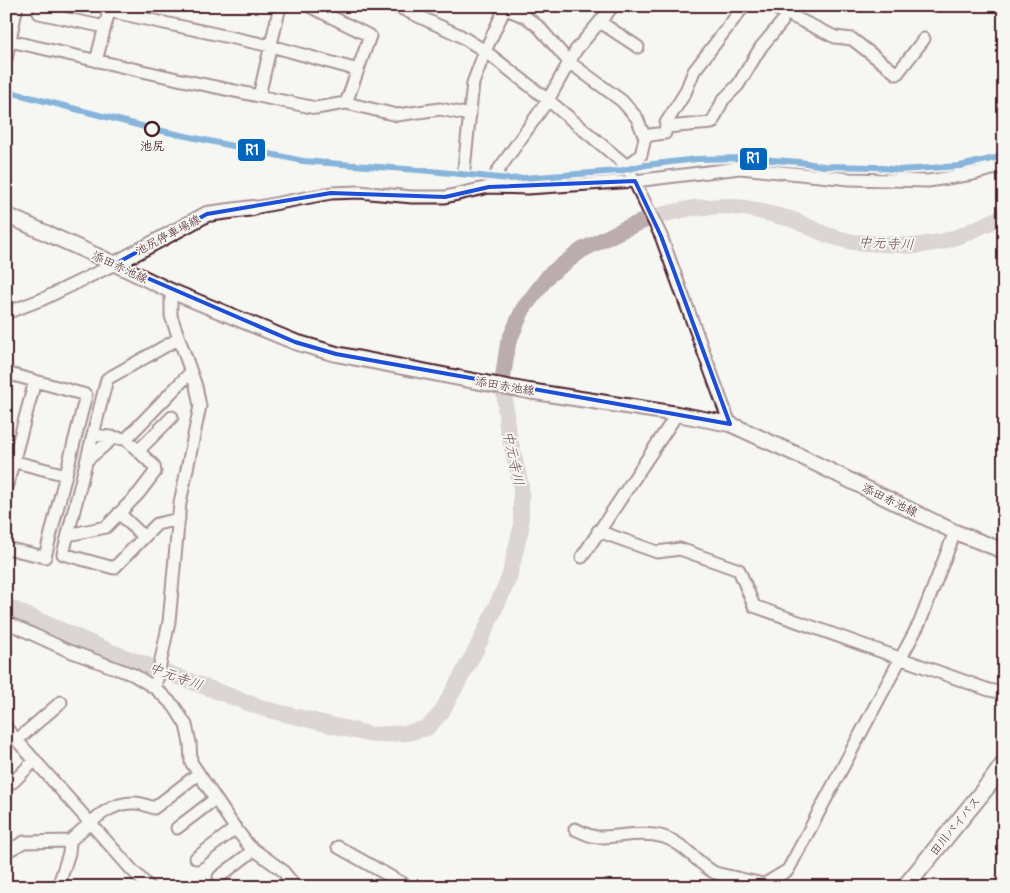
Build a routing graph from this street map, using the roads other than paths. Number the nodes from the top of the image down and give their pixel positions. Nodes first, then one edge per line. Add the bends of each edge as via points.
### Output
1 (17, 6) edge
2 (280, 6) edge
3 (309, 6) edge
4 (396, 6) edge
5 (613, 6) edge
6 (744, 6) edge
7 (771, 6) edge
8 (503, 7) edge
9 (39, 13) dead end
10 (600, 22) junction
11 (782, 22) dead end
12 (105, 27) junction
13 (924, 38) dead end
14 (10, 41) junction
15 (271, 46) junction
16 (638, 47) dead end
17 (485, 51) junction
18 (6, 59) edge
19 (96, 61) junction
20 (569, 62) junction
21 (358, 70) junction
22 (259, 96) junction
23 (548, 100) junction
24 (346, 103) junction
25 (470, 115) junction
26 (666, 127) junction
27 (644, 138) junction
28 (627, 166) junction
29 (1004, 166) edge
30 (464, 168) dead end
31 (497, 172) dead end
32 (635, 181) junction
33 (253, 208) joint
34 (6, 216) edge
35 (116, 264) junction
36 (171, 291) junction
37 (6, 313) edge
38 (178, 339) junction
39 (191, 372) junction
40 (6, 373) edge
41 (36, 381) junction
42 (677, 414) junction
43 (172, 417) dead end
44 (730, 424) junction
45 (78, 430) junction
46 (94, 433) junction
47 (114, 438) junction
48 (126, 439) junction
49 (138, 450) junction
50 (87, 460) junction
51 (10, 461) edge
52 (66, 475) junction
53 (6, 489) edge
54 (120, 513) junction
55 (179, 519) junction
56 (598, 531) junction
57 (955, 532) junction
58 (51, 535) junction
59 (143, 536) junction
60 (68, 537) junction
61 (6, 548) edge
62 (1004, 550) edge
63 (582, 557) dead end
64 (6, 622) edge
65 (900, 659) junction
66 (156, 684) junction
67 (1004, 693) edge
68 (60, 702) dead end
69 (6, 728) edge
70 (17, 740) junction
71 (35, 760) junction
72 (1004, 764) edge
73 (198, 774) junction
74 (8, 780) edge
75 (215, 799) junction
76 (91, 823) junction
77 (177, 828) dead end
78 (236, 828) junction
79 (576, 830) dead end
80 (70, 841) junction
81 (338, 847) dead end
82 (254, 850) junction
83 (6, 852) edge
84 (196, 858) dead end
85 (219, 878) dead end
86 (768, 886) edge
87 (58, 887) edge
88 (149, 887) edge
89 (296, 887) edge
90 (407, 887) edge
91 (905, 887) edge

1 - 14 street
2 - 15 street
3 - 21 street via 370,36
4 - 17 street
5 - 10 street
6 - 26 street via 694,71
7 - 13 street via 836,36 852,39 898,74
8 - 17 street
8 - 20 street via 539,27
9 - 12 street
10 - 16 street
10 - 20 street
11 - 26 street via 761,47 738,85 723,100 712,123
12 - 15 street via 109,11
12 - 19 street
14 - 18 street
14 - 19 street
15 - 21 street
15 - 22 street
17 - 23 street
17 - 25 street via 473,83
19 - 22 street
20 - 23 street
20 - 27 street via 622,101 637,118
21 - 24 street
22 - 24 street via 316,108
23 - 28 street
23 - 31 street
24 - 25 street via 397,116 440,109
25 - 30 street
26 - 27 street via 665,133
27 - 28 street via 642,155
28 - 32 street
29 - 32 street via 928,181 850,179 740,168
32 - 33 street via 527,188 490,187 445,196 331,193
32 - 44 street via 661,236
33 - 35 main road, 池尻停車場線 via 207,214
34 - 35 main road, 添田赤池線
35 - 36 main road, 添田赤池線
35 - 37 street
36 - 38 street via 171,316
36 - 42 main road, 添田赤池線 via 295,342 336,354 528,391
38 - 39 street
38 - 46 street via 107,379
39 - 48 street
39 - 55 street via 200,406
40 - 41 street
41 - 45 street via 86,395
41 - 51 street
42 - 44 main road, 添田赤池線
42 - 56 street
43 - 49 street
44 - 57 main road, 添田赤池線
45 - 46 street
45 - 52 street
46 - 47 street
46 - 50 street
47 - 48 street
47 - 50 street
48 - 49 street
49 - 54 street via 154,466 155,472
50 - 60 street
51 - 52 street
51 - 53 street
52 - 58 street
54 - 59 street
54 - 60 street via 106,527
55 - 59 street via 157,524
55 - 66 street via 169,622
56 - 63 street
56 - 65 street via 657,552 680,549 739,570 754,606
57 - 62 main road, 添田赤池線
57 - 65 street via 920,622
58 - 60 street
58 - 61 street via 45,557
59 - 60 street via 114,568 63,554
64 - 66 street via 67,650
65 - 67 street
65 - 86 street via 788,870
66 - 73 street via 186,725 191,762
68 - 70 street
69 - 70 street
70 - 71 street
71 - 74 street via 14,782
71 - 76 street
72 - 91 highway, 田川バイパス
73 - 75 street
73 - 76 street via 154,808 135,803 123,804 107,810
75 - 77 street
75 - 78 street
76 - 80 street
76 - 88 street
78 - 82 street
78 - 84 street
79 - 86 street via 596,837 638,834 664,837 682,846 715,873
80 - 83 street via 24,842
80 - 87 street
81 - 90 street
82 - 85 street
82 - 89 street via 282,870

